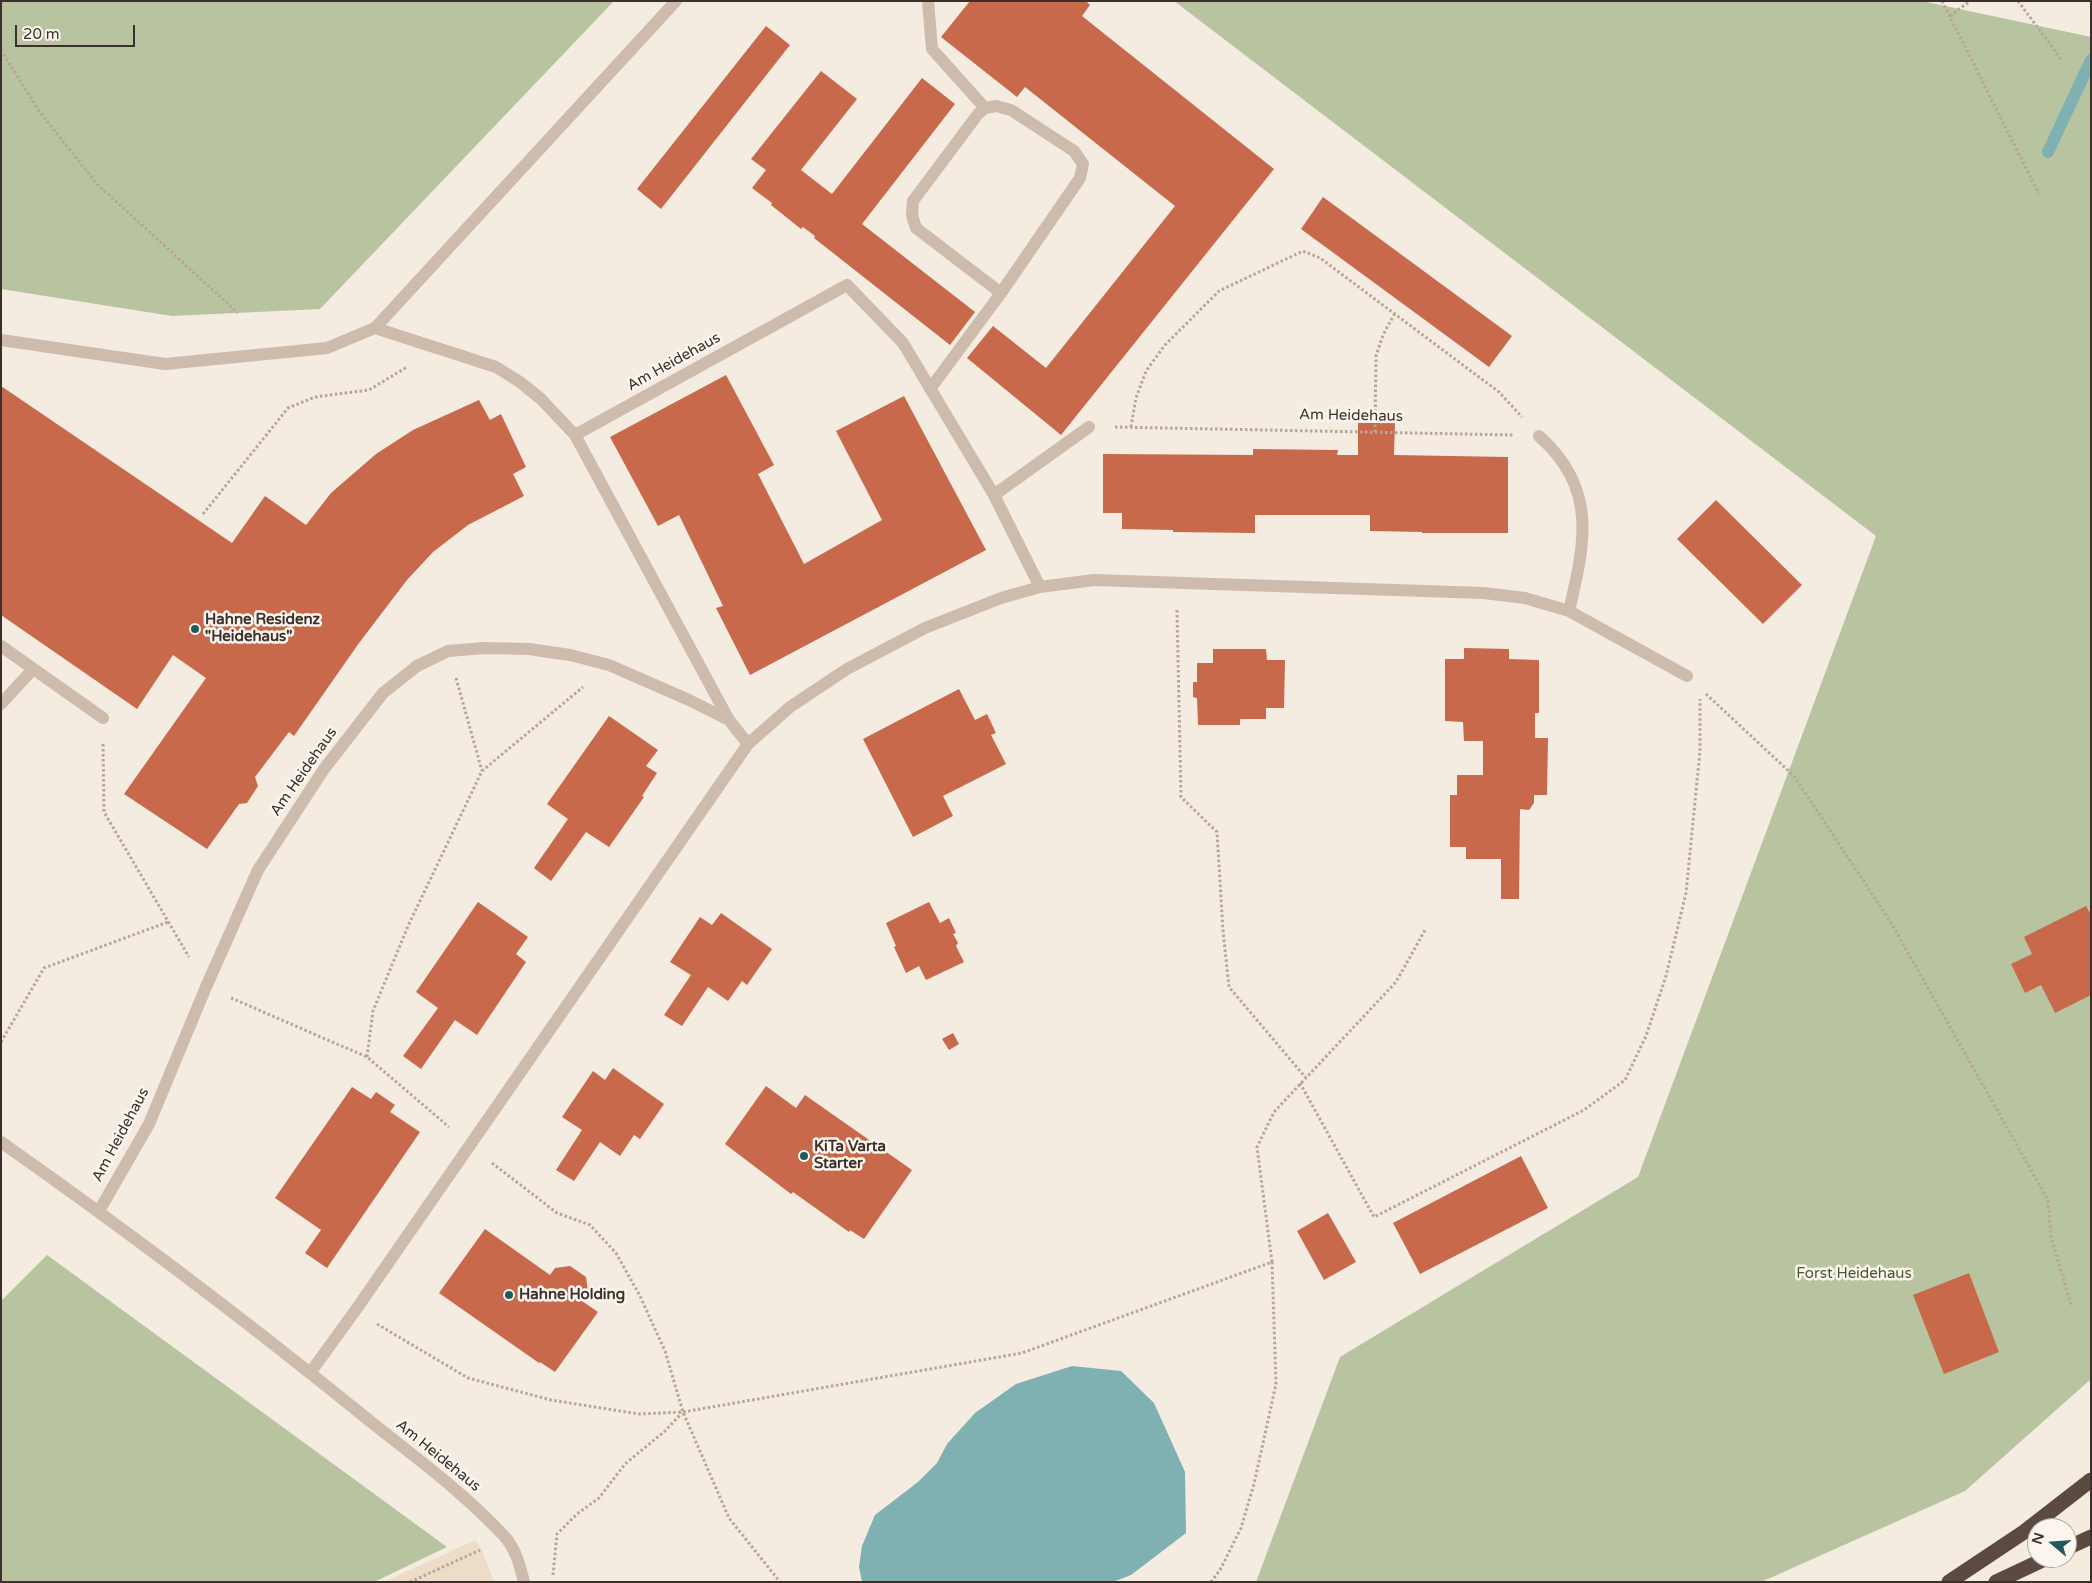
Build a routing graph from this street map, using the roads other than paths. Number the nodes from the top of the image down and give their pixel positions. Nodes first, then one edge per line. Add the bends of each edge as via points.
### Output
1 (676, 1) edge
2 (928, 1) edge
3 (985, 108) junction
4 (1001, 293) junction
5 (375, 328) junction
6 (1, 340) edge
7 (930, 389) junction
8 (1089, 427) road end
9 (575, 435) junction
10 (1539, 436) road end
11 (994, 494) junction
12 (1040, 587) junction
13 (1569, 611) junction
14 (1, 646) edge
15 (33, 669) junction
16 (1687, 676) road end
17 (1, 704) edge
18 (103, 718) road end
19 (729, 720) junction
20 (748, 744) junction
21 (1, 1142) edge
22 (99, 1211) junction
23 (310, 1373) junction
24 (2091, 1480) edge
25 (2091, 1537) edge
26 (2077, 1543) edge
27 (2027, 1567) edge
28 (524, 1582) edge
29 (1949, 1582) edge
30 (1996, 1582) edge

1 - 5 lane
2 - 3 lane via 932,49
3 - 4 lane via 912,202 912,215 916,228
3 - 4 lane via 996,106 1010,110 1074,151 1083,164 1080,178
4 - 7 lane
5 - 6 lane via 327,348 165,364
5 - 9 lane via 496,367 541,398
7 - 9 lane, Am Heidehaus via 902,342 847,285
7 - 11 lane, Am Heidehaus
8 - 11 lane
9 - 19 lane, Am Heidehaus
10 - 13 lane via 1566,465 1576,488 1582,516 1582,557
11 - 12 lane, Am Heidehaus
12 - 13 lane via 1094,580 1484,593 1525,598
12 - 20 lane via 925,628 847,669 790,707
13 - 16 lane
14 - 15 lane
15 - 17 lane
15 - 18 lane
19 - 20 lane, Am Heidehaus
19 - 22 lane, Am Heidehaus via 609,665 570,655 529,649 484,648 448,651 417,666 383,693 324,769 258,870 149,1124
20 - 23 lane
21 - 22 lane, Am Heidehaus
22 - 23 lane, Am Heidehaus
23 - 28 lane, Am Heidehaus via 473,1505 506,1539 518,1559
24 - 29 highway via 2024,1532
25 - 26 highway
27 - 30 highway

